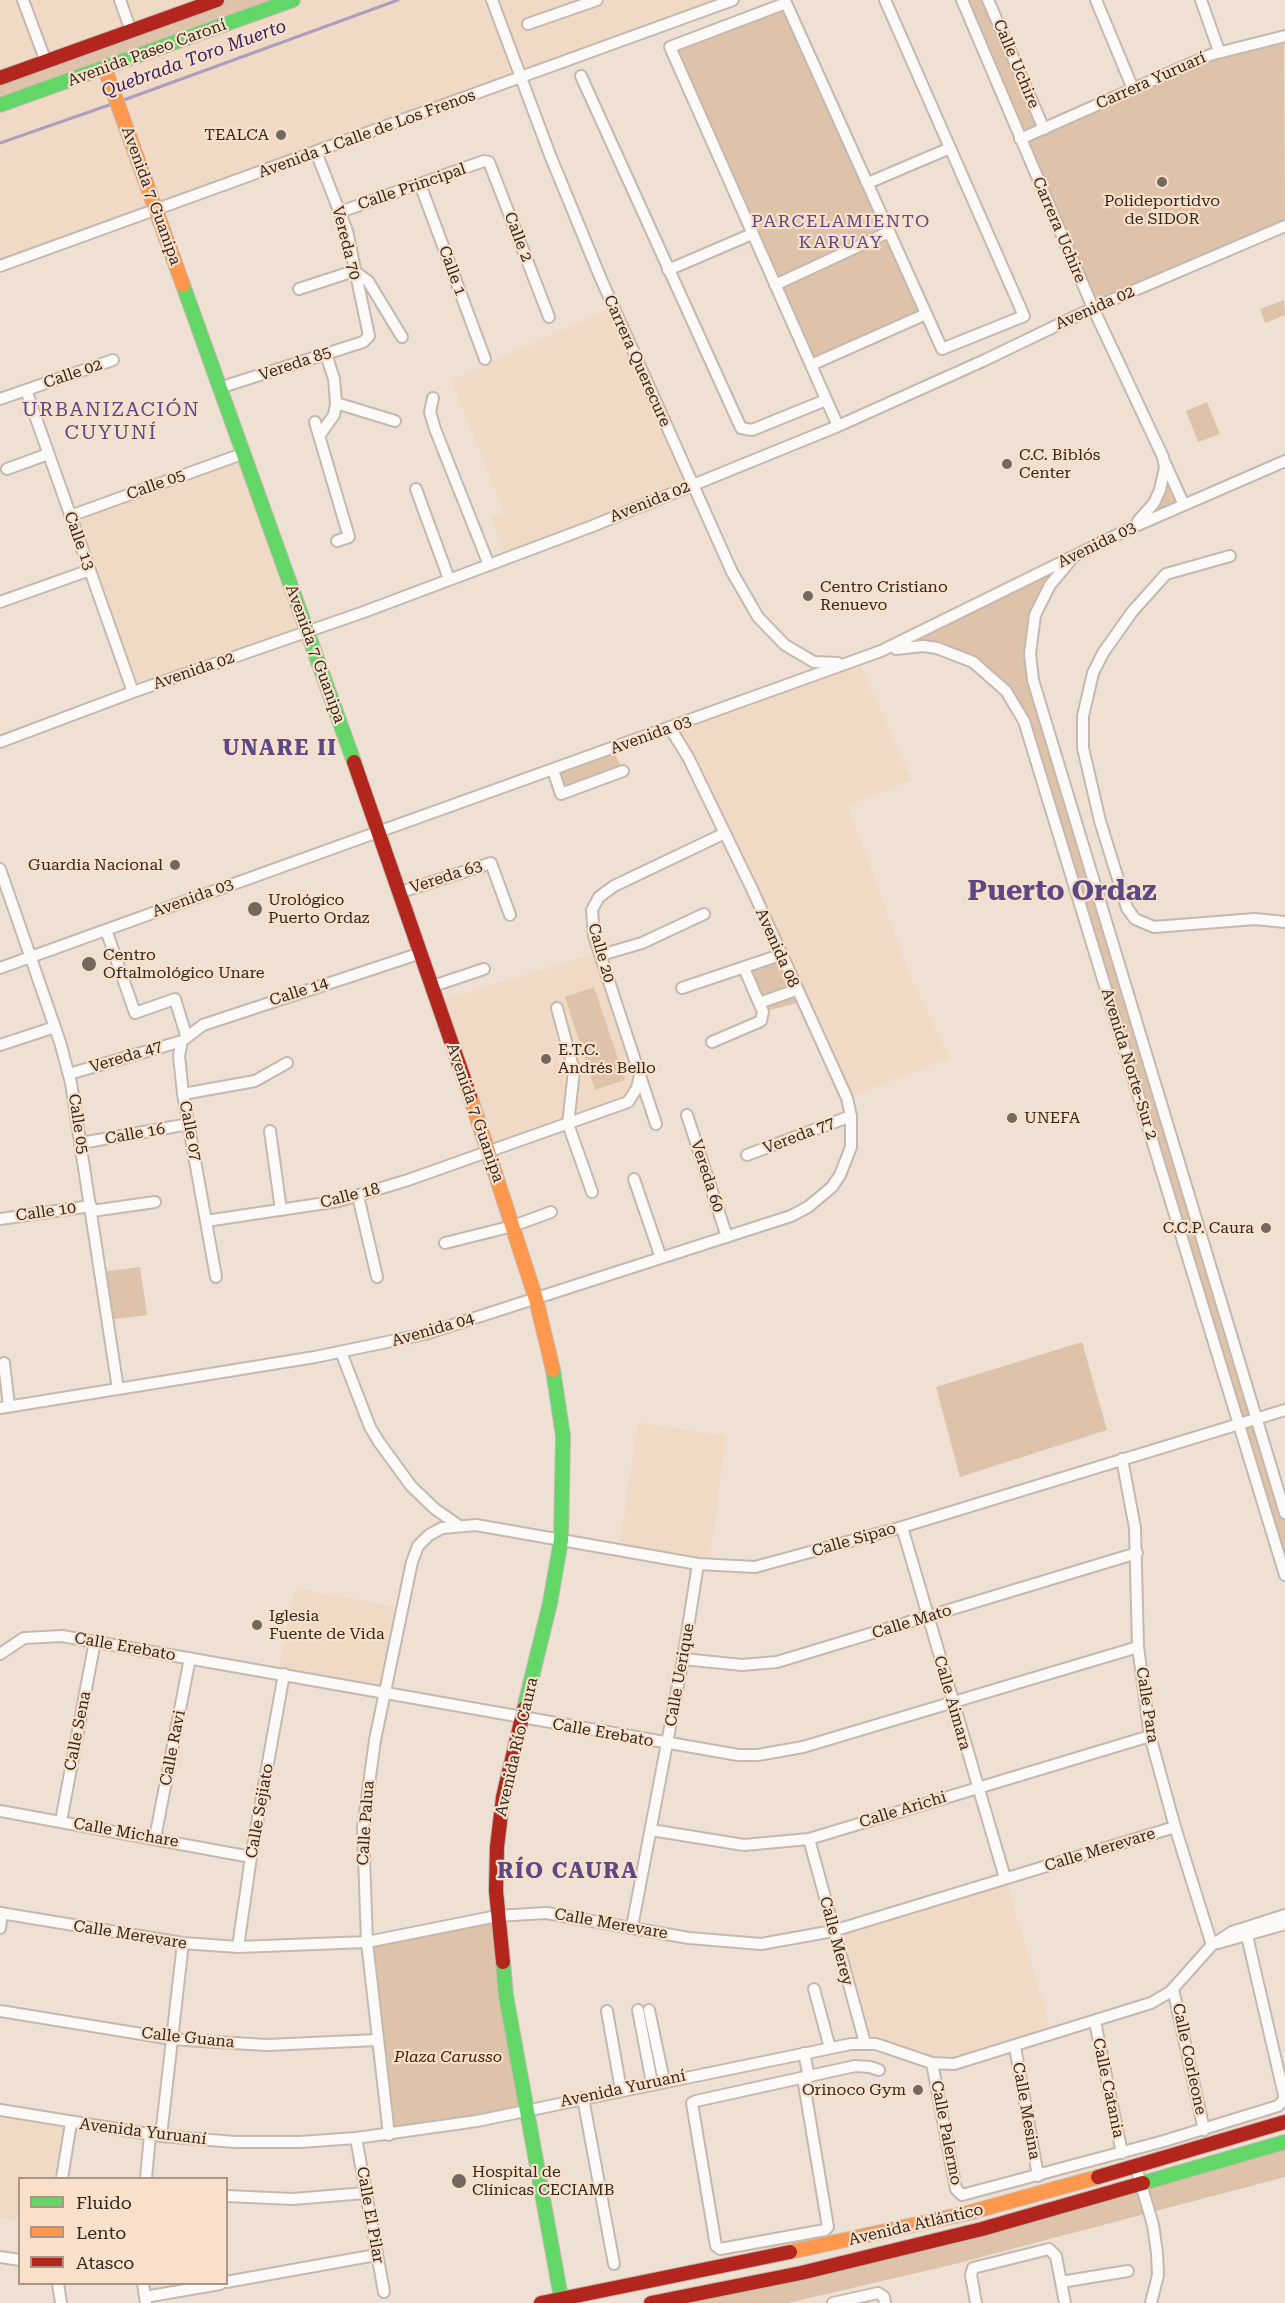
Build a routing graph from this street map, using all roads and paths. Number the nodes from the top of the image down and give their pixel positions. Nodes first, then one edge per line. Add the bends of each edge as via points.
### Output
1 (23, 0) edge
2 (120, 0) edge
3 (217, 0) edge
4 (293, 0) edge
5 (492, 0) edge
6 (597, 0) edge
7 (733, 0) edge
8 (885, 0) edge
9 (962, 0) edge
10 (988, 0) edge
11 (1096, 0) edge
12 (1201, 0) edge
13 (528, 24) dead end
14 (131, 31) junction
15 (1285, 38) edge
16 (1220, 51) junction
17 (46, 62) junction
18 (105, 69) junction
19 (581, 76) dead end
20 (0, 78) edge
21 (520, 78) junction
22 (1133, 89) junction
23 (0, 105) edge
24 (1044, 129) junction
25 (1020, 139) junction
26 (950, 148) junction
27 (316, 152) junction
28 (484, 161) joint
29 (868, 183) junction
30 (420, 184) junction
31 (155, 209) junction
32 (340, 212) junction
33 (1285, 226) edge
34 (889, 232) junction
35 (752, 234) junction
36 (0, 266) edge
37 (668, 270) junction
38 (354, 271) junction
39 (774, 285) junction
40 (299, 289) dead end
41 (1092, 308) junction
42 (926, 314) junction
43 (549, 317) dead end
44 (369, 336) joint
45 (402, 337) dead end
46 (326, 354) junction
47 (484, 359) dead end
48 (113, 360) dead end
49 (811, 365) junction
50 (219, 388) junction
51 (26, 390) junction
52 (434, 398) dead end
53 (0, 399) edge
54 (826, 400) junction
55 (336, 403) junction
56 (395, 421) dead end
57 (315, 422) dead end
58 (838, 426) junction
59 (318, 436) junction
60 (48, 454) junction
61 (242, 454) junction
62 (1163, 457) junction
63 (1285, 461) edge
64 (7, 469) dead end
65 (692, 485) junction
66 (416, 489) dead end
67 (1184, 505) junction
68 (70, 516) junction
69 (1131, 528) junction
70 (337, 541) dead end
71 (1074, 556) junction
72 (1230, 556) dead end
73 (489, 565) junction
74 (90, 570) junction
75 (449, 579) junction
76 (0, 602) edge
77 (307, 631) junction
78 (881, 651) junction
79 (847, 663) junction
80 (133, 692) junction
81 (670, 728) junction
82 (0, 742) edge
83 (553, 770) junction
84 (623, 771) dead end
85 (379, 831) junction
86 (723, 834) junction
87 (0, 869) edge
88 (400, 892) junction
89 (704, 914) dead end
90 (510, 915) dead end
91 (1285, 922) edge
92 (106, 930) junction
93 (421, 953) junction
94 (600, 955) junction
95 (780, 955) junction
96 (31, 957) junction
97 (0, 968) edge
98 (744, 968) junction
99 (484, 969) dead end
100 (433, 986) junction
101 (682, 988) dead end
102 (796, 990) junction
103 (761, 1007) junction
104 (557, 1008) dead end
105 (55, 1027) junction
106 (184, 1038) junction
107 (712, 1042) dead end
108 (0, 1046) edge
109 (287, 1063) dead end
110 (69, 1074) junction
111 (640, 1075) junction
112 (183, 1094) junction
113 (687, 1115) dead end
114 (851, 1116) junction
115 (189, 1124) junction
116 (568, 1124) junction
117 (656, 1124) dead end
118 (270, 1131) dead end
119 (81, 1143) junction
120 (489, 1151) junction
121 (747, 1155) dead end
122 (840, 1175) joint
123 (634, 1179) dead end
124 (592, 1192) dead end
125 (358, 1196) junction
126 (155, 1202) dead end
127 (92, 1208) junction
128 (281, 1210) junction
129 (551, 1212) dead end
130 (0, 1219) edge
131 (206, 1221) junction
132 (513, 1226) junction
133 (727, 1237) junction
134 (445, 1243) dead end
135 (660, 1258) junction
136 (216, 1277) dead end
137 (376, 1277) dead end
138 (536, 1299) junction
139 (341, 1352) junction
140 (4, 1363) dead end
141 (118, 1389) junction
142 (5, 1407) edge
143 (1285, 1410) edge
144 (1256, 1419) junction
145 (1240, 1424) junction
146 (1122, 1459) junction
147 (1285, 1513) edge
148 (458, 1525) junction
149 (442, 1527) joint
150 (902, 1527) junction
151 (561, 1540) junction
152 (1137, 1553) junction
153 (698, 1563) junction
154 (1285, 1575) edge
155 (927, 1617) junction
156 (94, 1641) junction
157 (1138, 1647) junction
158 (0, 1654) edge
159 (190, 1658) junction
160 (683, 1659) junction
161 (284, 1674) junction
162 (385, 1693) junction
163 (951, 1702) junction
164 (521, 1718) junction
165 (1150, 1736) junction
166 (667, 1744) junction
167 (977, 1787) junction
168 (0, 1811) edge
169 (61, 1821) junction
170 (1175, 1827) junction
171 (651, 1830) junction
172 (155, 1838) junction
173 (809, 1839) junction
174 (251, 1857) junction
175 (1005, 1878) junction
176 (1, 1913) edge
177 (1285, 1915) edge
178 (497, 1916) junction
179 (1285, 1924) edge
180 (632, 1927) junction
181 (0, 1928) edge
182 (833, 1931) junction
183 (1247, 1936) junction
184 (367, 1942) junction
185 (183, 1943) junction
186 (1212, 1945) junction
187 (238, 1947) junction
188 (814, 1989) dead end
189 (1173, 1989) junction
190 (0, 2011) edge
191 (607, 2011) dead end
192 (1095, 2022) junction
193 (172, 2038) junction
194 (377, 2040) junction
195 (864, 2043) junction
196 (1014, 2047) junction
197 (830, 2048) junction
198 (804, 2053) junction
199 (932, 2063) junction
200 (879, 2070) dead end
201 (806, 2077) junction
202 (664, 2081) junction
203 (652, 2083) junction
204 (621, 2090) junction
205 (584, 2098) junction
206 (527, 2109) junction
207 (0, 2110) edge
208 (1285, 2122) edge
209 (71, 2123) junction
210 (1204, 2130) junction
211 (155, 2135) junction
212 (388, 2135) junction
213 (356, 2139) junction
214 (1285, 2142) edge
215 (1122, 2153) junction
216 (1136, 2167) junction
217 (1038, 2176) junction
218 (62, 2177) edge
219 (146, 2177) edge
220 (1141, 2184) junction
221 (365, 2193) junction
222 (228, 2196) edge
223 (376, 2255) junction
224 (0, 2257) edge
225 (18, 2260) edge
226 (614, 2264) dead end
227 (1128, 2271) dead end
228 (228, 2282) edge
229 (1061, 2282) junction
230 (58, 2285) edge
231 (143, 2285) edge
232 (211, 2285) edge
233 (384, 2292) dead end
234 (145, 2300) edge
235 (562, 2301) edge
236 (61, 2303) edge
237 (540, 2303) edge
238 (651, 2303) edge
239 (833, 2303) edge
240 (885, 2303) edge
241 (976, 2303) edge
242 (1065, 2303) edge
243 (1150, 2303) edge

1 - 17 street
2 - 14 street
3 - 14 street, Avenida Paseo Caroní
4 - 18 street, Avenida Paseo Caroní
5 - 21 street, Carrera Querecure
6 - 13 street
7 - 21 street, Avenida 1 Calle de Los Frenos
8 - 26 street
9 - 25 street, Carrera Uchire
10 - 24 street, Calle Uchire
11 - 22 street
12 - 16 street
14 - 17 street, Avenida Paseo Caroní
15 - 16 street, Carrera Yuruarí
16 - 22 street, Carrera Yuruarí
17 - 20 street, Avenida Paseo Caroní
18 - 23 street, Avenida Paseo Caroní
18 - 31 street, Avenida 7 Guanipa
19 - 37 street
21 - 27 street, Avenida 1 Calle de Los Frenos
21 - 65 street, Carrera Querecure via 601,279
22 - 24 street, Carrera Yuruarí
24 - 25 street, Carrera Yuruarí
25 - 41 street, Carrera Uchire
26 - 29 street
26 - 42 street via 1024,316 942,349
27 - 31 street, Avenida 1 Calle de Los Frenos
27 - 32 street, Vereda 70
28 - 30 street, Calle Principal
28 - 43 street, Calle 2 via 490,165
29 - 34 street
29 - 35 street via 786,3 670,47
30 - 32 street, Calle Principal
30 - 47 street, Calle 1
31 - 36 street, Avenida 1 Calle de Los Frenos
31 - 50 street, Avenida 7 Guanipa
32 - 38 street, Vereda 70
33 - 41 street, Avenida 02
34 - 39 street
34 - 42 street
35 - 37 street
35 - 39 street
37 - 54 street via 741,428 752,430
38 - 40 street
38 - 44 street, Vereda 70
38 - 45 street via 368,280
39 - 49 street
41 - 58 street, Avenida 02
41 - 62 street, Carrera Uchire
42 - 49 street
44 - 46 street, Vereda 85 via 363,342
46 - 50 street, Vereda 85
46 - 55 street
48 - 51 street, Calle 02
49 - 54 street
50 - 61 street, Avenida 7 Guanipa
51 - 53 street, Calle 02
51 - 60 street, Calle 13
52 - 73 street via 430,412 435,429
54 - 58 street
55 - 56 street
55 - 59 street via 334,415
57 - 59 street
58 - 65 street, Avenida 02
59 - 70 street via 349,537
60 - 64 street
60 - 68 street, Calle 13
61 - 68 street, Calle 05
61 - 77 street, Avenida 7 Guanipa
62 - 67 street, Carrera Uchire
62 - 69 street via 1160,490 1147,513
63 - 67 street, Avenida 03
65 - 73 street, Avenida 02
65 - 79 street, Carrera Querecure via 746,597 771,633 798,655 814,662
66 - 75 street
67 - 69 street, Avenida 03
68 - 74 street, Calle 13
69 - 71 street, Avenida 03
71 - 78 street, Avenida 03
71 - 144 street, Avenida Norte-Sur 2 via 1041,600 1032,627 1030,665
72 - 91 street via 1166,574 1132,612 1093,673 1083,716 1083,748 1126,908 1135,918 1154,927 1255,919
73 - 75 street, Avenida 02
74 - 76 street
74 - 80 street, Calle 13
75 - 77 street, Avenida 02
77 - 80 street, Avenida 02
77 - 85 street, Avenida 7 Guanipa
78 - 79 street, Avenida 03
78 - 145 street, Avenida Norte-Sur 2 via 923,646 962,656 998,681 1024,721
79 - 81 street, Avenida 03
80 - 82 street, Avenida 02
81 - 83 street, Avenida 03
81 - 86 street, Avenida 08 via 688,757
83 - 84 street via 561,794
83 - 85 street, Avenida 03
85 - 88 street, Avenida 7 Guanipa
85 - 92 street, Avenida 03
86 - 94 street, Calle 20 via 603,893 595,901 591,920
86 - 95 street, Avenida 08
87 - 96 street, Calle 05
88 - 90 street, Vereda 63 via 491,863
88 - 93 street, Avenida 7 Guanipa
89 - 94 street via 642,943
92 - 96 street, Avenida 03
92 - 106 street, Calle 07 via 135,1013 175,999
93 - 100 street, Avenida 7 Guanipa
93 - 106 street, Calle 14 via 203,1025
94 - 111 street, Calle 20
95 - 98 street
95 - 102 street, Avenida 08
96 - 97 street, Avenida 03
96 - 105 street, Calle 05
98 - 101 street
98 - 103 street
99 - 100 street
100 - 120 street, Avenida 7 Guanipa
102 - 103 street
102 - 114 street, Avenida 08 via 839,1080
103 - 107 street via 758,1023
104 - 116 street via 574,1071
105 - 108 street
105 - 110 street, Calle 05
106 - 110 street, Vereda 47
106 - 112 street, Calle 07 via 179,1056
109 - 112 street via 255,1081
110 - 119 street, Calle 05
111 - 116 street via 628,1102
111 - 117 street, Calle 20
112 - 115 street, Calle 07
113 - 133 street, Vereda 60
114 - 121 street, Vereda 77
114 - 122 street, Avenida 08 via 850,1147
115 - 119 street, Calle 16
115 - 131 street, Calle 07
116 - 120 street
116 - 124 street
118 - 128 street
119 - 127 street, Calle 05
120 - 125 street, Calle 18
120 - 132 street, Avenida 7 Guanipa
122 - 133 street, Avenida 04 via 808,1207
123 - 135 street
125 - 128 street, Calle 18
125 - 137 street
126 - 127 street, Calle 10
127 - 130 street, Calle 10
127 - 141 street, Calle 05
128 - 131 street, Calle 18
129 - 132 street
131 - 136 street, Calle 07
132 - 134 street
132 - 138 street, Avenida 7 Guanipa
133 - 135 street, Avenida 04
135 - 138 street, Avenida 04
138 - 139 street, Avenida 04 via 425,1334
138 - 151 street, Avenida Río Caura via 560,1406
139 - 141 street, Avenida 04
139 - 148 street via 379,1442 411,1486
140 - 142 street
141 - 142 street, Avenida 04
143 - 144 street, Calle Sipao
144 - 145 street, Calle Sipao
144 - 147 street, Avenida Norte-Sur 2
145 - 146 street, Calle Sipao
145 - 154 street, Avenida Norte-Sur 2
146 - 150 street, Calle Sipao
146 - 152 street, Calle Para
148 - 149 street, Calle Sipao
148 - 151 street, Calle Sipao via 495,1527
149 - 162 street, Calle Palua via 418,1546 412,1562
150 - 153 street, Calle Sipao via 755,1567
150 - 155 street, Calle Aimara
151 - 153 street, Calle Sipao
151 - 164 street, Avenida Río Caura via 548,1613
152 - 155 street, Calle Mato
152 - 157 street, Calle Para
153 - 160 street, Calle Uerique
155 - 160 street, Calle Mato via 777,1662 742,1665
155 - 163 street, Calle Aimara
156 - 158 street, Calle Erebato via 46,1635 24,1638
156 - 159 street, Calle Erebato
156 - 169 street, Calle Sena
157 - 163 street, Calle Erebato
157 - 165 street, Calle Para
159 - 161 street, Calle Erebato
159 - 172 street, Calle Ravi
160 - 166 street, Calle Uerique
161 - 162 street, Calle Erebato
161 - 174 street, Calle Sejiato
162 - 164 street, Calle Erebato
162 - 184 street, Calle Palua via 364,1810
163 - 166 street, Calle Erebato via 779,1752 738,1755
163 - 167 street, Calle Aimara
164 - 166 street, Calle Erebato
164 - 178 street, Avenida Río Caura via 499,1826
165 - 167 street, Calle Arichi
165 - 170 street, Calle Para
166 - 171 street, Calle Uerique
167 - 173 street, Calle Arichi
167 - 175 street, Calle Aimara
168 - 169 street, Calle Michare
169 - 172 street, Calle Michare
170 - 175 street, Calle Merevare
170 - 186 street, Calle Para
171 - 173 street, Calle Arichi via 744,1845
171 - 180 street, Calle Uerique
172 - 174 street, Calle Michare
173 - 182 street, Calle Merey
174 - 187 street, Calle Sejiato
175 - 182 street, Calle Merevare
176 - 181 street
176 - 185 street, Calle Merevare
177 - 186 street, Avenida Yuruaní via 1232,1932
178 - 180 street, Calle Merevare via 564,1915
178 - 184 street, Calle Merevare
178 - 206 street, Avenida Río Caura via 506,1996
179 - 183 street
180 - 182 street, Calle Merevare via 689,1938 761,1944
182 - 195 street, Calle Merey
183 - 186 street
183 - 210 street via 1284,2100 1278,2106
184 - 187 street, Calle Merevare
184 - 194 street, Calle Palua
185 - 187 street, Calle Merevare
185 - 193 street
186 - 189 street, Avenida Yuruaní
188 - 197 street
189 - 192 street, Avenida Yuruaní via 1151,2003
189 - 210 street, Calle Corleone
190 - 193 street, Calle Guana
191 - 204 street
192 - 196 street, Avenida Yuruaní
192 - 215 street, Calle Catania
193 - 194 street, Calle Guana via 267,2045
193 - 211 street
194 - 212 street, Calle Palua
195 - 197 street, Avenida Yuruaní
195 - 199 street, Avenida Yuruaní via 886,2046
196 - 199 street, Avenida Yuruaní via 954,2064
196 - 217 street, Calle Mesina
197 - 198 street, Avenida Yuruaní
198 - 201 street
198 - 202 street, Avenida Yuruaní
199 - 217 street, Calle Palermo via 958,2193 968,2194
200 - 201 street via 855,2066
201 - 201 street via 828,2227 720,2249 716,2246 692,2103
202 - 203 street, Avenida Yuruaní
202 - 203 street via 644,2010
203 - 204 street, Avenida Yuruaní
204 - 205 street, Avenida Yuruaní
205 - 206 street, Avenida Yuruaní
205 - 226 street
206 - 212 street, Avenida Yuruaní
206 - 235 street, Avenida Río Caura
207 - 209 street, Avenida Yuruaní
208 - 216 street, Avenida Atlántico
209 - 211 street, Avenida Yuruaní
209 - 218 street
210 - 215 street
211 - 213 street, Avenida Yuruaní via 269,2143
211 - 219 street
212 - 213 street, Avenida Yuruaní
213 - 221 street, Calle El Pilar
214 - 220 street, Avenida Atlántico
215 - 217 street
216 - 220 street
216 - 235 street, Avenida Atlántico via 947,2218
220 - 238 street, Avenida Atlántico via 891,2252
220 - 243 street via 1157,2253 1158,2275
221 - 222 street via 293,2199
221 - 223 street, Calle El Pilar
223 - 228 street
223 - 233 street, Calle El Pilar
224 - 225 street
227 - 229 street
229 - 241 street via 1052,2250 987,2264 971,2271
229 - 242 street
230 - 236 street
231 - 234 street
232 - 234 street
235 - 237 street, Avenida Atlántico
239 - 240 street via 878,2293 884,2296

